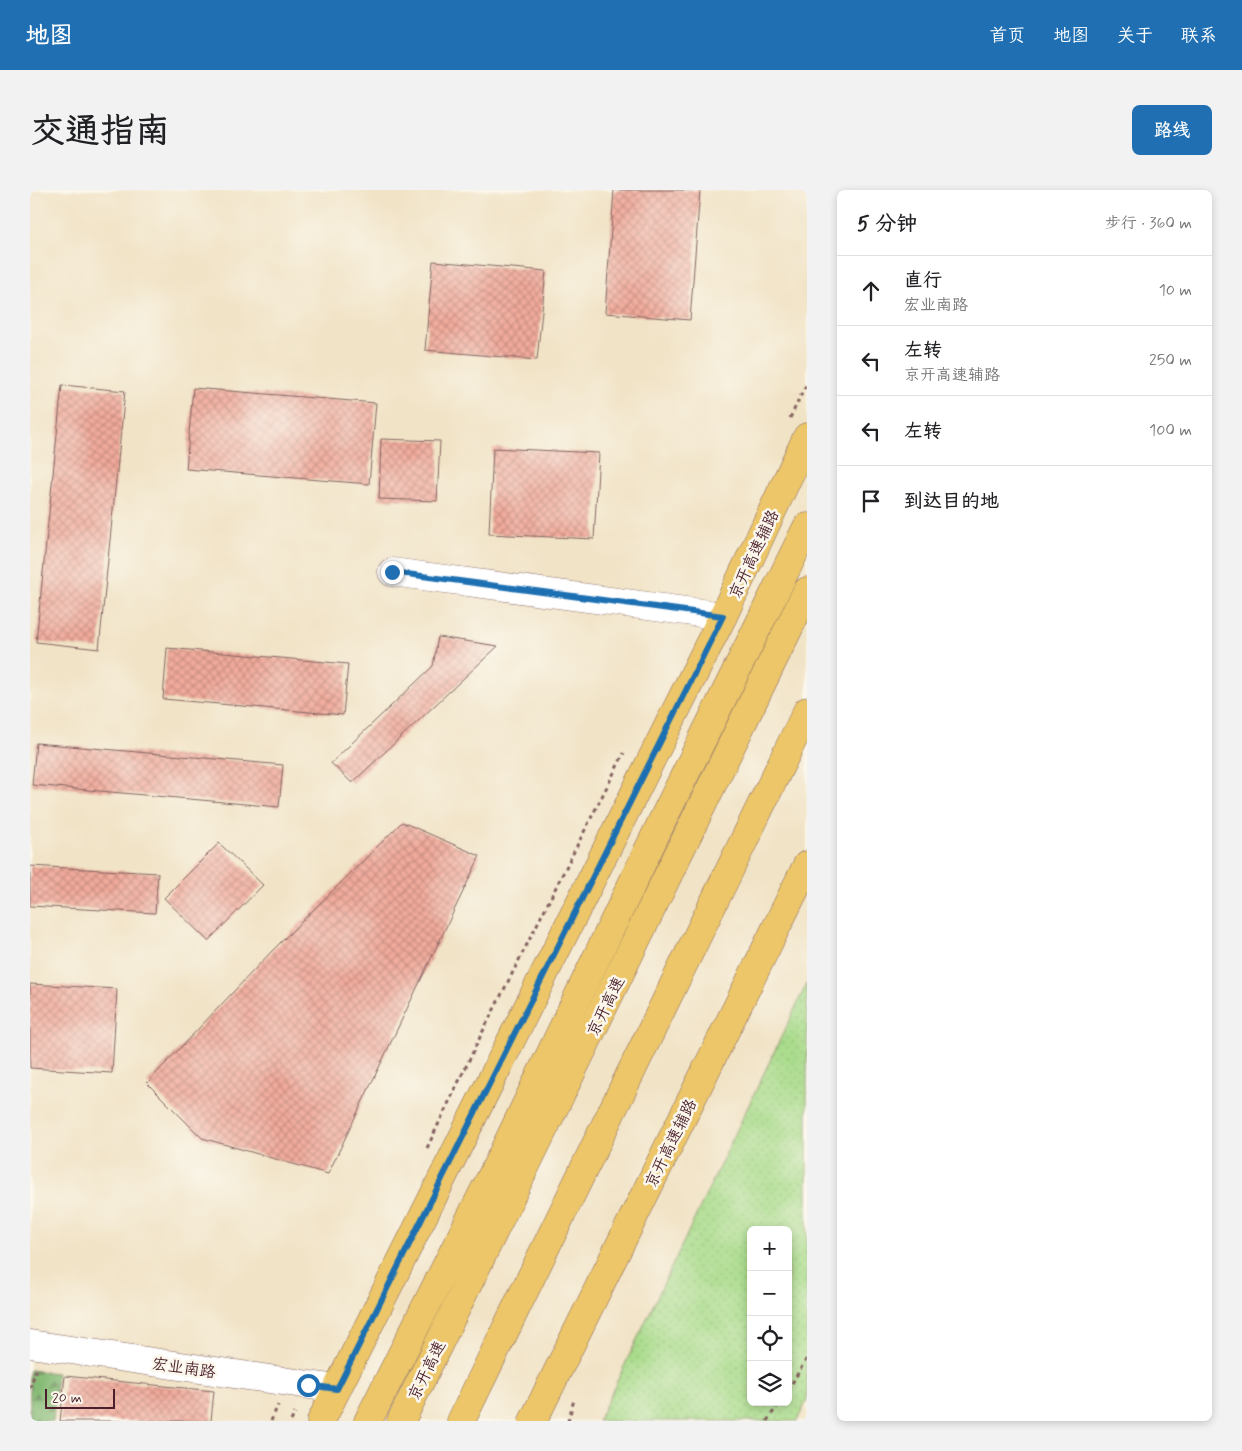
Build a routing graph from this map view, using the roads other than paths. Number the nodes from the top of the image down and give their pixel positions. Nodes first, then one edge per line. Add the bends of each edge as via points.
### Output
1 (807, 437) edge
2 (807, 527) edge
3 (392, 572) dead end
4 (807, 591) edge
5 (723, 616) junction
6 (807, 711) edge
7 (807, 865) edge
8 (30, 1344) edge
9 (337, 1389) junction
10 (321, 1421) edge
11 (368, 1421) edge
12 (401, 1421) edge
13 (460, 1421) edge
14 (533, 1421) edge

1 - 5 main road, 京开高速辅路
2 - 11 main road via 496,1167
3 - 5 street
4 - 12 main road, 京开高速
5 - 9 main road, 京开高速辅路
6 - 13 main road
7 - 14 main road, 京开高速辅路
8 - 9 street, 宏业南路
9 - 10 main road, 京开高速辅路

